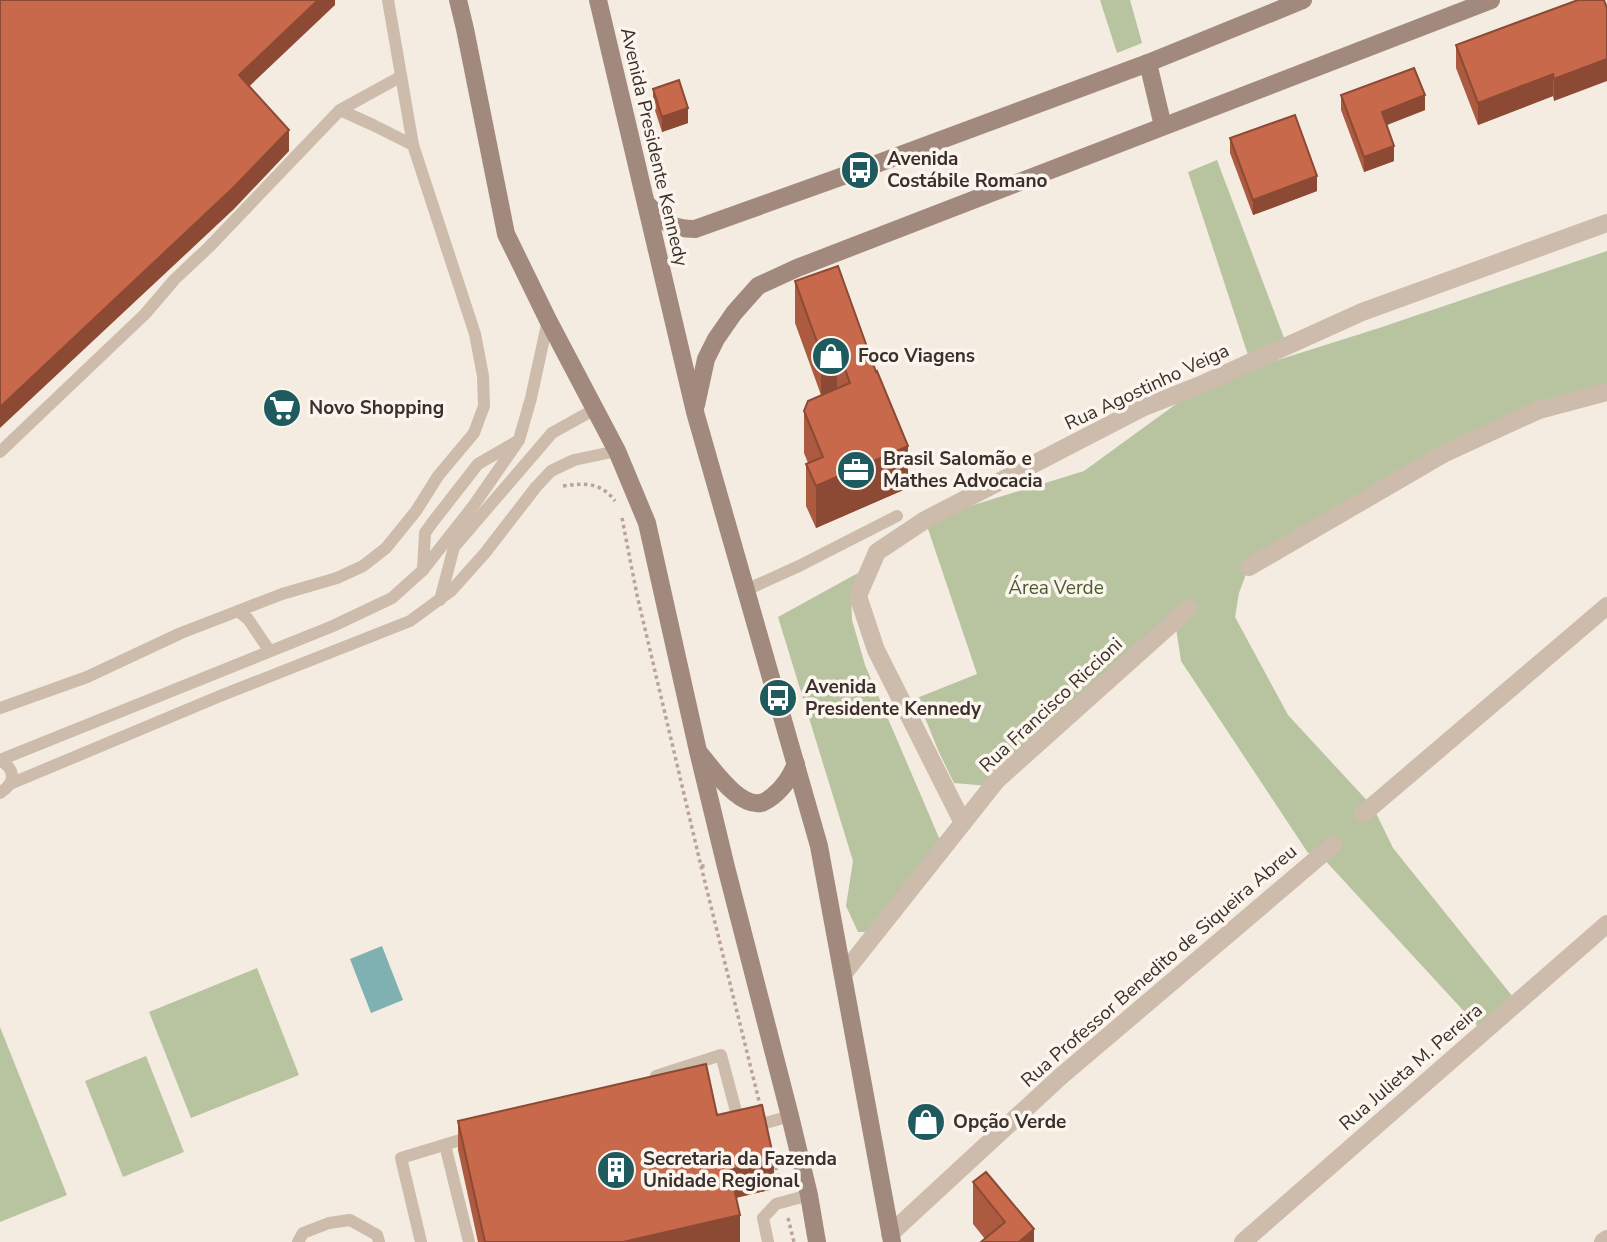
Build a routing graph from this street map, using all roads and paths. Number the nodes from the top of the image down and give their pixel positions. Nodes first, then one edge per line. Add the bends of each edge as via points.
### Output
1 (388, 0) edge
2 (458, 0) edge
3 (472, 0) edge
4 (598, 0) edge
5 (1303, 0) edge
6 (1491, 0) edge
7 (465, 29) junction
8 (1148, 63) junction
9 (400, 77) junction
10 (340, 110) junction
11 (1163, 127) junction
12 (413, 145) junction
13 (646, 203) junction
14 (1607, 223) edge
15 (548, 320) junction
16 (1607, 392) edge
17 (595, 409) junction
18 (695, 412) junction
19 (519, 440) junction
20 (618, 451) junction
21 (0, 452) edge
22 (536, 487) junction
23 (616, 503) dead end
24 (620, 509) dead end
25 (897, 516) dead end
26 (1249, 567) dead end
27 (424, 570) junction
28 (746, 590) junction
29 (440, 600) junction
30 (1607, 606) edge
31 (1189, 608) dead end
32 (239, 611) junction
33 (269, 650) junction
34 (0, 708) edge
35 (698, 751) junction
36 (0, 760) edge
37 (796, 764) junction
38 (5, 789) edge
39 (1363, 814) dead end
40 (962, 823) junction
41 (1333, 845) dead end
42 (701, 866) junction
43 (726, 867) junction
44 (1607, 924) edge
45 (844, 973) junction
46 (648, 1079) edge
47 (790, 1116) junction
48 (765, 1123) junction
49 (484, 1133) edge
50 (445, 1145) junction
51 (809, 1195) junction
52 (785, 1201) junction
53 (891, 1238) edge
54 (298, 1242) edge
55 (379, 1242) edge
56 (421, 1242) edge
57 (469, 1242) edge
58 (768, 1242) edge
59 (794, 1242) edge
60 (817, 1242) edge
61 (1243, 1242) edge

1 - 9 lane
2 - 7 main road
3 - 7 main road
4 - 13 main road, Avenida Presidente Kennedy
5 - 8 main road
6 - 11 main road
7 - 15 main road via 506,234
8 - 11 main road
8 - 13 main road via 695,229 669,225
9 - 10 lane
9 - 12 lane
10 - 12 lane
10 - 21 lane via 145,314
11 - 18 main road via 758,286 734,313 706,359
12 - 32 lane via 475,334 483,376 480,420 386,548 337,578
13 - 18 main road, Avenida Presidente Kennedy
14 - 40 street, Rua Agostinho Veiga via 1362,312 1142,408 925,520 877,552 858,596 876,650
15 - 17 main road
15 - 19 lane
16 - 26 street via 1539,410 1445,453
17 - 20 main road
17 - 29 lane via 552,433 454,547
18 - 28 main road, Avenida Presidente Kennedy
19 - 27 lane
19 - 27 lane via 478,464 432,523 425,533
20 - 22 lane via 574,460 551,471
20 - 35 main road via 648,523
22 - 23 path via 547,496 562,486 585,483 600,487
22 - 29 lane via 485,553
24 - 42 path
25 - 28 lane
27 - 33 lane via 392,598
28 - 37 main road, Avenida Presidente Kennedy
29 - 38 lane via 410,621 220,696
30 - 39 street
31 - 40 street, Rua Francisco Riccioni via 997,780
32 - 33 lane
32 - 34 lane via 87,677
33 - 36 lane
35 - 37 main road via 730,789 754,804 764,802 788,782
35 - 43 main road
36 - 38 lane via 12,775
37 - 45 main road, Avenida Presidente Kennedy via 819,846
40 - 45 street, Rua Francisco Riccioni
41 - 53 street, Rua Professor Benedito de Siqueira Abreu via 1060,1077
42 - 43 path
42 - 48 path
43 - 47 main road
44 - 61 street, Rua Julieta M. Pereira
45 - 53 main road, Avenida Presidente Kennedy
46 - 48 lane via 721,1055 741,1130
47 - 48 lane
47 - 51 main road
48 - 52 path
49 - 50 lane
50 - 56 lane via 401,1158
50 - 57 lane
51 - 52 lane
51 - 60 main road
52 - 58 lane via 763,1218
52 - 59 path
54 - 55 lane via 303,1233 350,1220 377,1235

